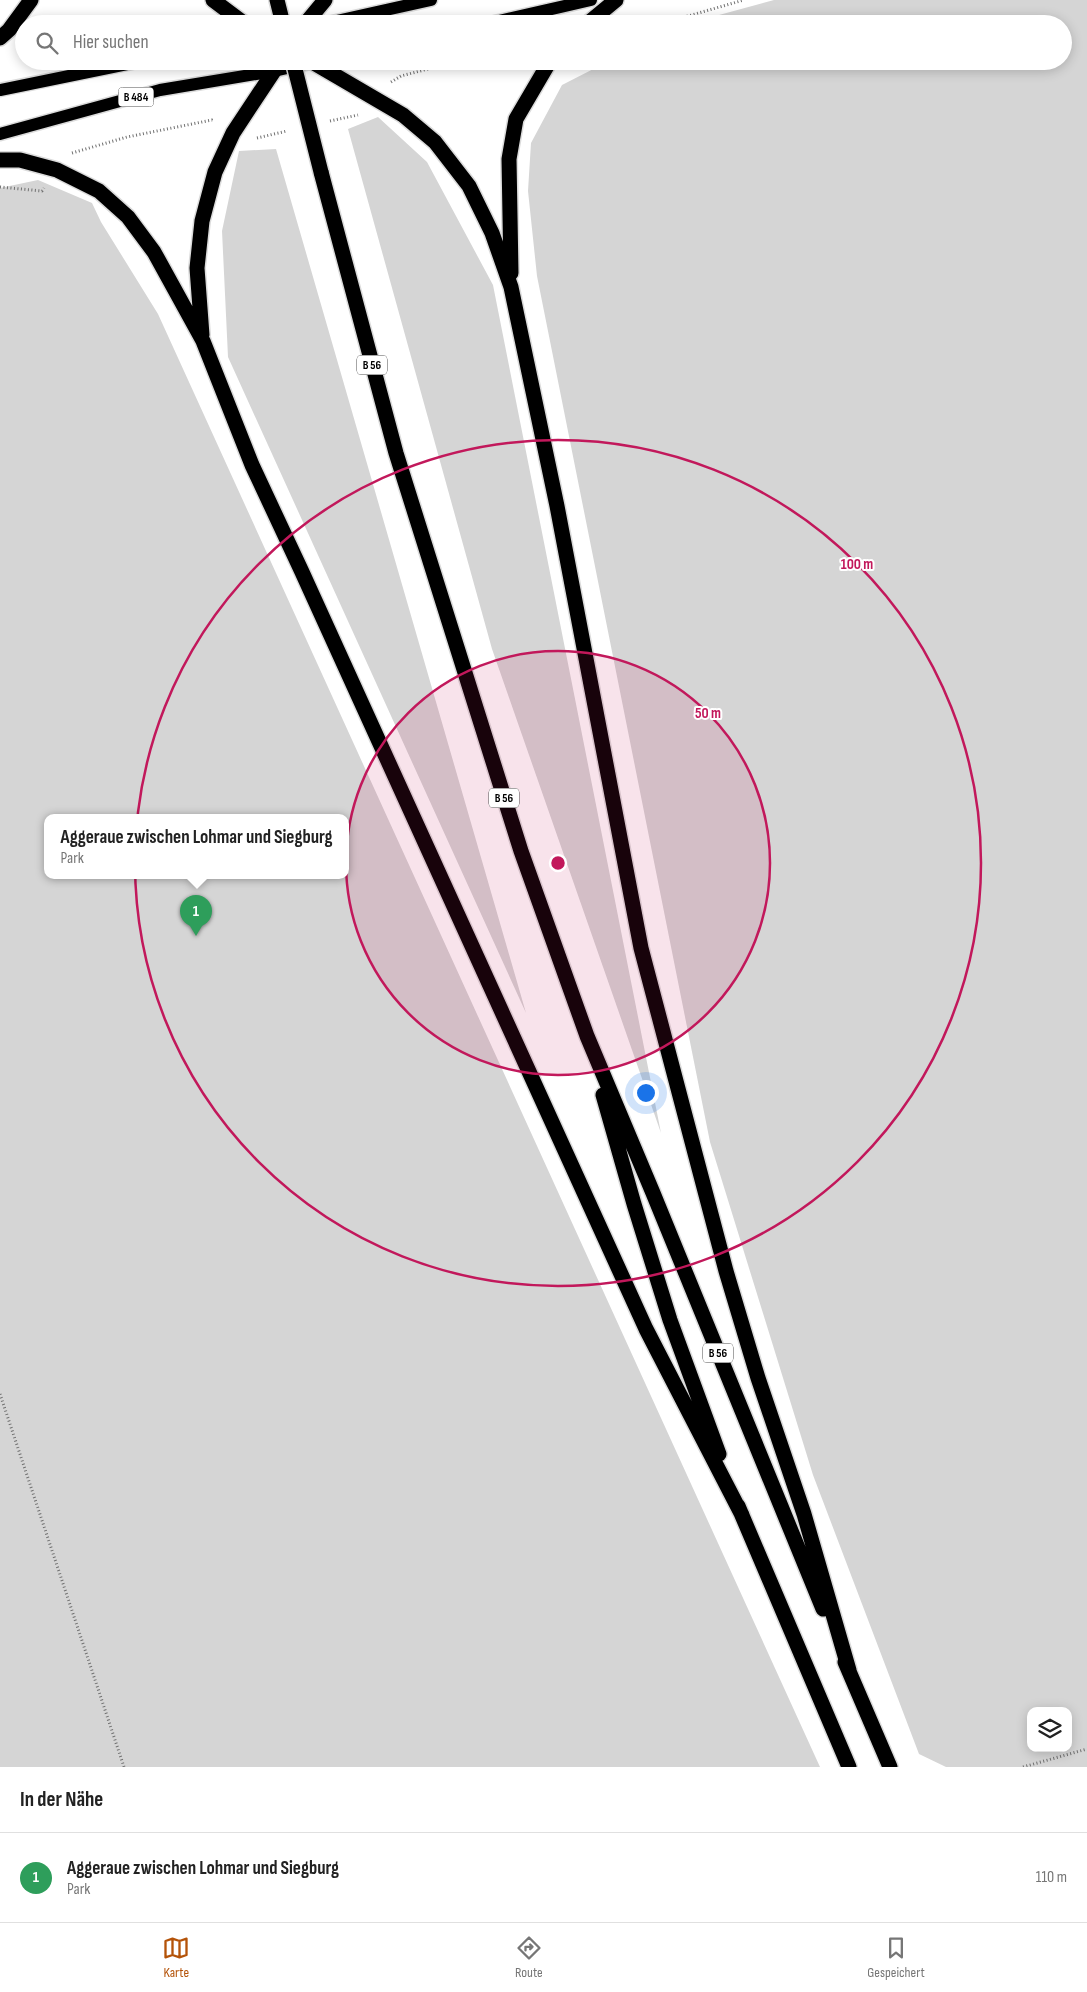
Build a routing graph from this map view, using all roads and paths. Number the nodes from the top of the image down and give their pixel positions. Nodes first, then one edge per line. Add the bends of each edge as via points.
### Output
1 (31, 0) edge
2 (213, 0) edge
3 (278, 0) edge
4 (324, 0) edge
5 (431, 0) edge
6 (591, 0) edge
7 (616, 0) edge
8 (744, 0) edge
9 (20, 15) edge
10 (233, 15) edge
11 (281, 15) edge
12 (312, 15) edge
13 (364, 15) edge
14 (525, 15) edge
15 (598, 15) edge
16 (692, 15) edge
17 (15, 22) edge
18 (0, 38) edge
19 (98, 70) edge
20 (258, 70) edge
21 (274, 70) edge
22 (295, 70) edge
23 (328, 70) edge
24 (545, 70) edge
25 (0, 90) edge
26 (0, 134) edge
27 (0, 160) edge
28 (511, 287) junction
29 (203, 342) junction
30 (587, 1036) junction
31 (0, 1394) edge
32 (742, 1516) junction
33 (848, 1670) junction
34 (1087, 1749) edge
35 (889, 1765) edge
36 (124, 1767) edge
37 (849, 1767) edge
38 (1023, 1767) edge

1 - 9 highway
2 - 10 highway
3 - 11 highway
4 - 12 highway
5 - 13 main road
6 - 14 main road
7 - 15 highway
8 - 16 path
17 - 18 highway
19 - 25 main road
20 - 26 main road, B 484 via 160,90
21 - 29 highway via 233,133 215,172 202,221 196,268
22 - 30 highway, B 56, bridge via 396,453 521,851
23 - 28 highway via 403,115 435,142 469,186 492,233
24 - 28 highway via 516,119 509,159
27 - 29 highway via 20,160 57,170 99,192 128,217 154,252
28 - 33 highway via 557,506 641,948 726,1271 804,1514
29 - 32 highway via 252,465 646,1329
30 - 32 highway, B 56 via 668,1311
30 - 33 highway, B 56
31 - 36 path
32 - 37 highway, B 56
33 - 35 highway, B 56
34 - 38 path

